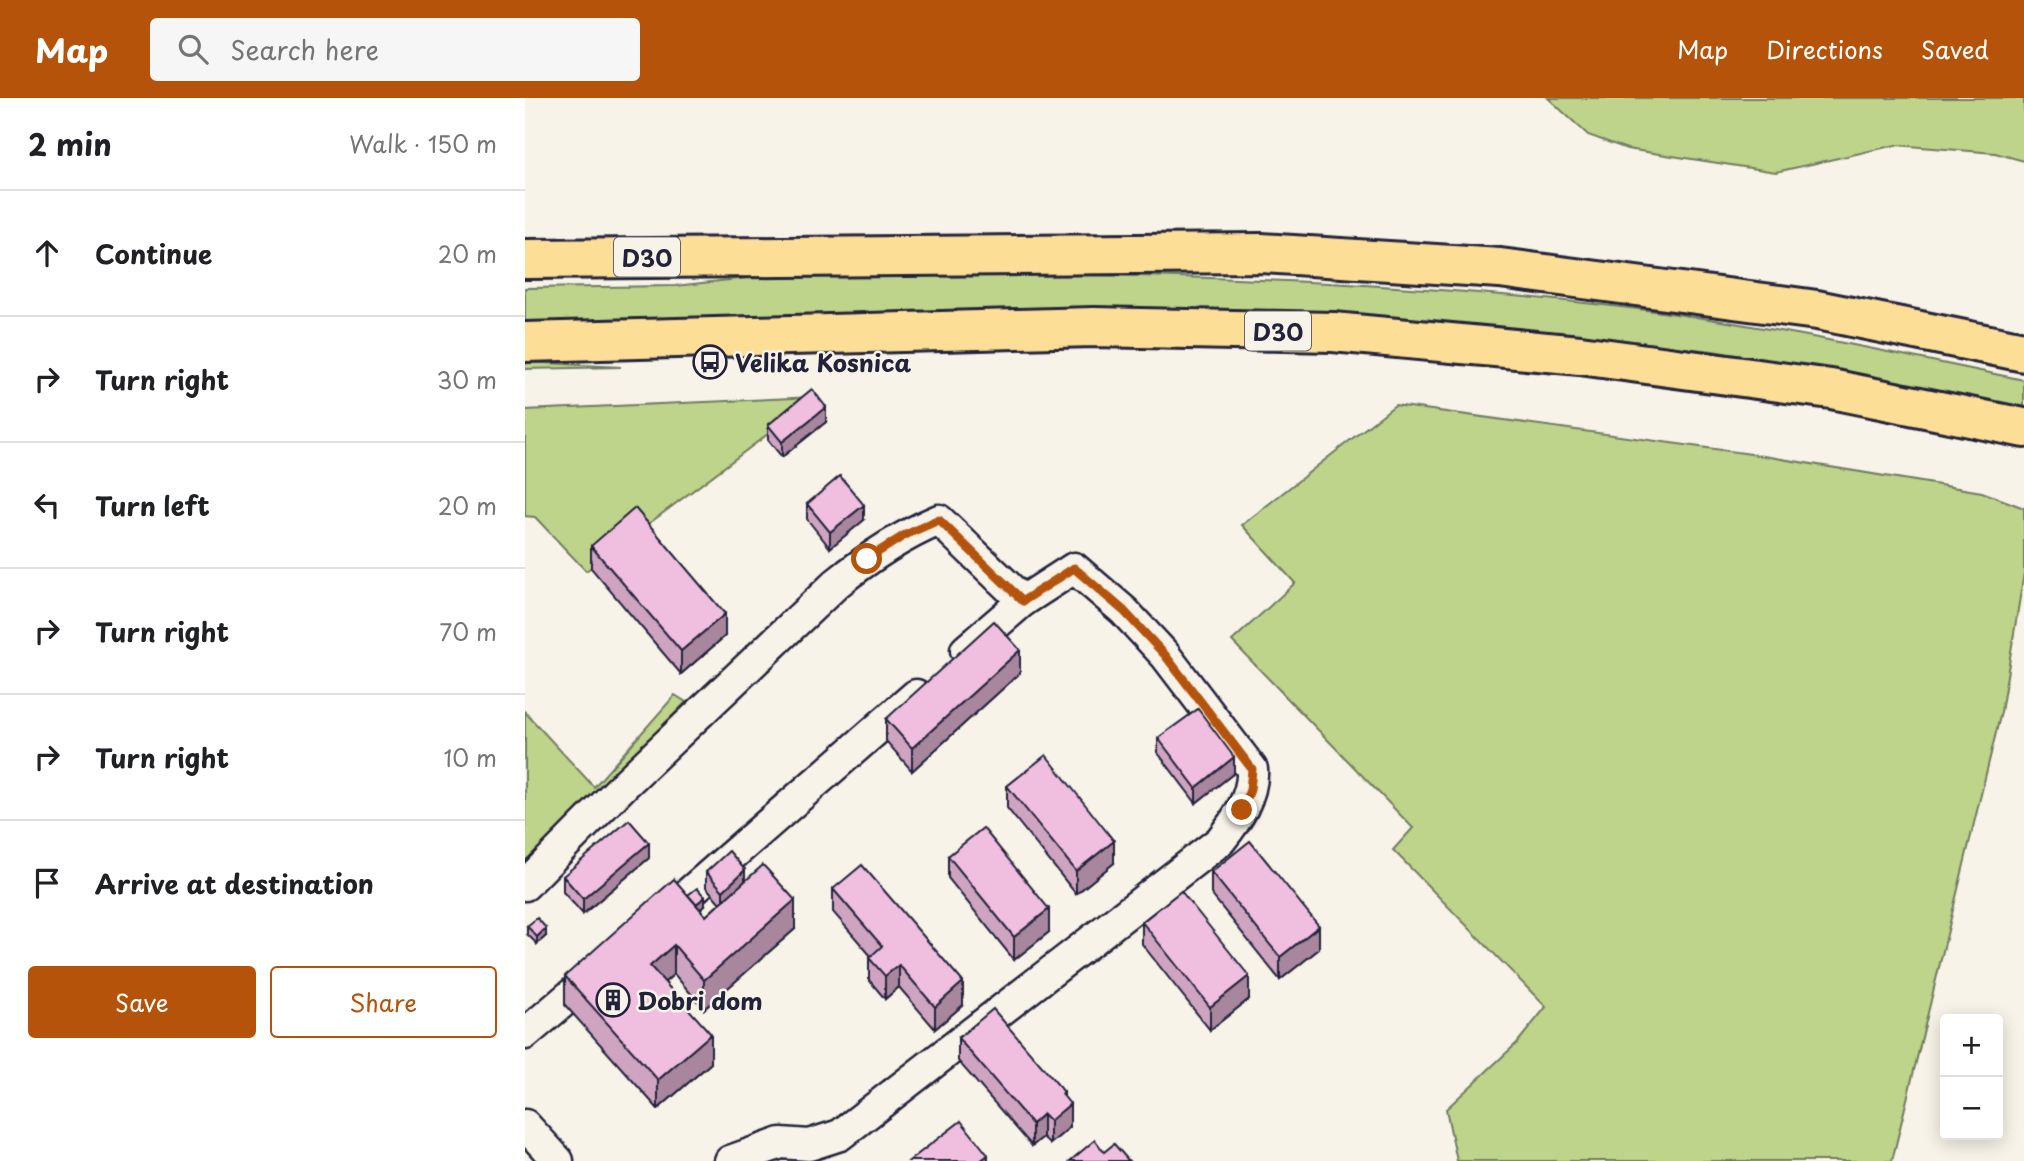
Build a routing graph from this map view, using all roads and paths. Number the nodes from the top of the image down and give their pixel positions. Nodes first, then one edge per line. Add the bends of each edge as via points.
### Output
1 (525, 259) edge
2 (525, 342) edge
3 (2024, 352) edge
4 (2024, 428) edge
5 (1023, 601) junction
6 (525, 885) edge
7 (525, 1034) edge
8 (525, 1125) edge
9 (558, 1161) edge
10 (730, 1161) edge

1 - 3 highway, D30 via 1261,253 1500,268 1817,310
2 - 4 highway, D30 via 1094,327 1332,332 1580,355 1831,389
5 - 6 lane via 939,520 905,535 837,583
5 - 7 lane
5 - 10 lane via 1074,568 1124,611 1165,655 1252,769 1242,810 1220,841 841,1135 809,1145 781,1143
8 - 9 lane

